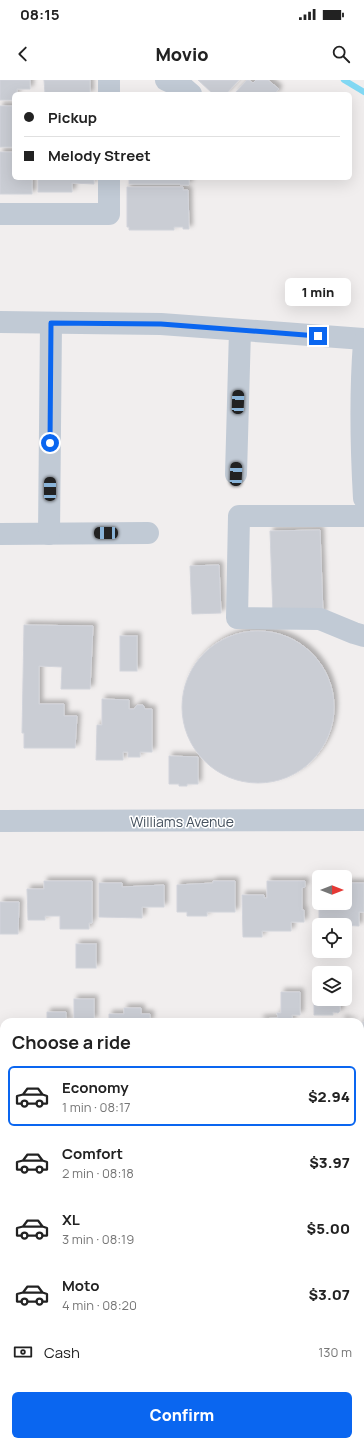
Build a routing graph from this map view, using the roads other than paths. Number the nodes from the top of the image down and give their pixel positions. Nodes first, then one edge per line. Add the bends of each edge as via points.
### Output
1 (109, 80) edge
2 (166, 80) edge
3 (109, 92) edge
4 (189, 92) edge
5 (109, 180) edge
6 (0, 214) edge
7 (0, 322) edge
8 (51, 323) junction
9 (240, 330) junction
10 (364, 340) edge
11 (236, 474) dead end
12 (364, 498) edge
13 (364, 516) edge
14 (148, 533) dead end
15 (0, 534) edge
16 (50, 534) junction
17 (364, 636) edge
18 (364, 820) edge
19 (0, 821) edge

1 - 3 street
2 - 4 street
5 - 6 street via 109,214
7 - 8 street
8 - 9 street via 161,324
8 - 16 street
9 - 10 street
9 - 11 street
10 - 12 street
13 - 17 street via 239,516 237,618 320,619
14 - 16 street
15 - 16 street
18 - 19 street, Williams Avenue

